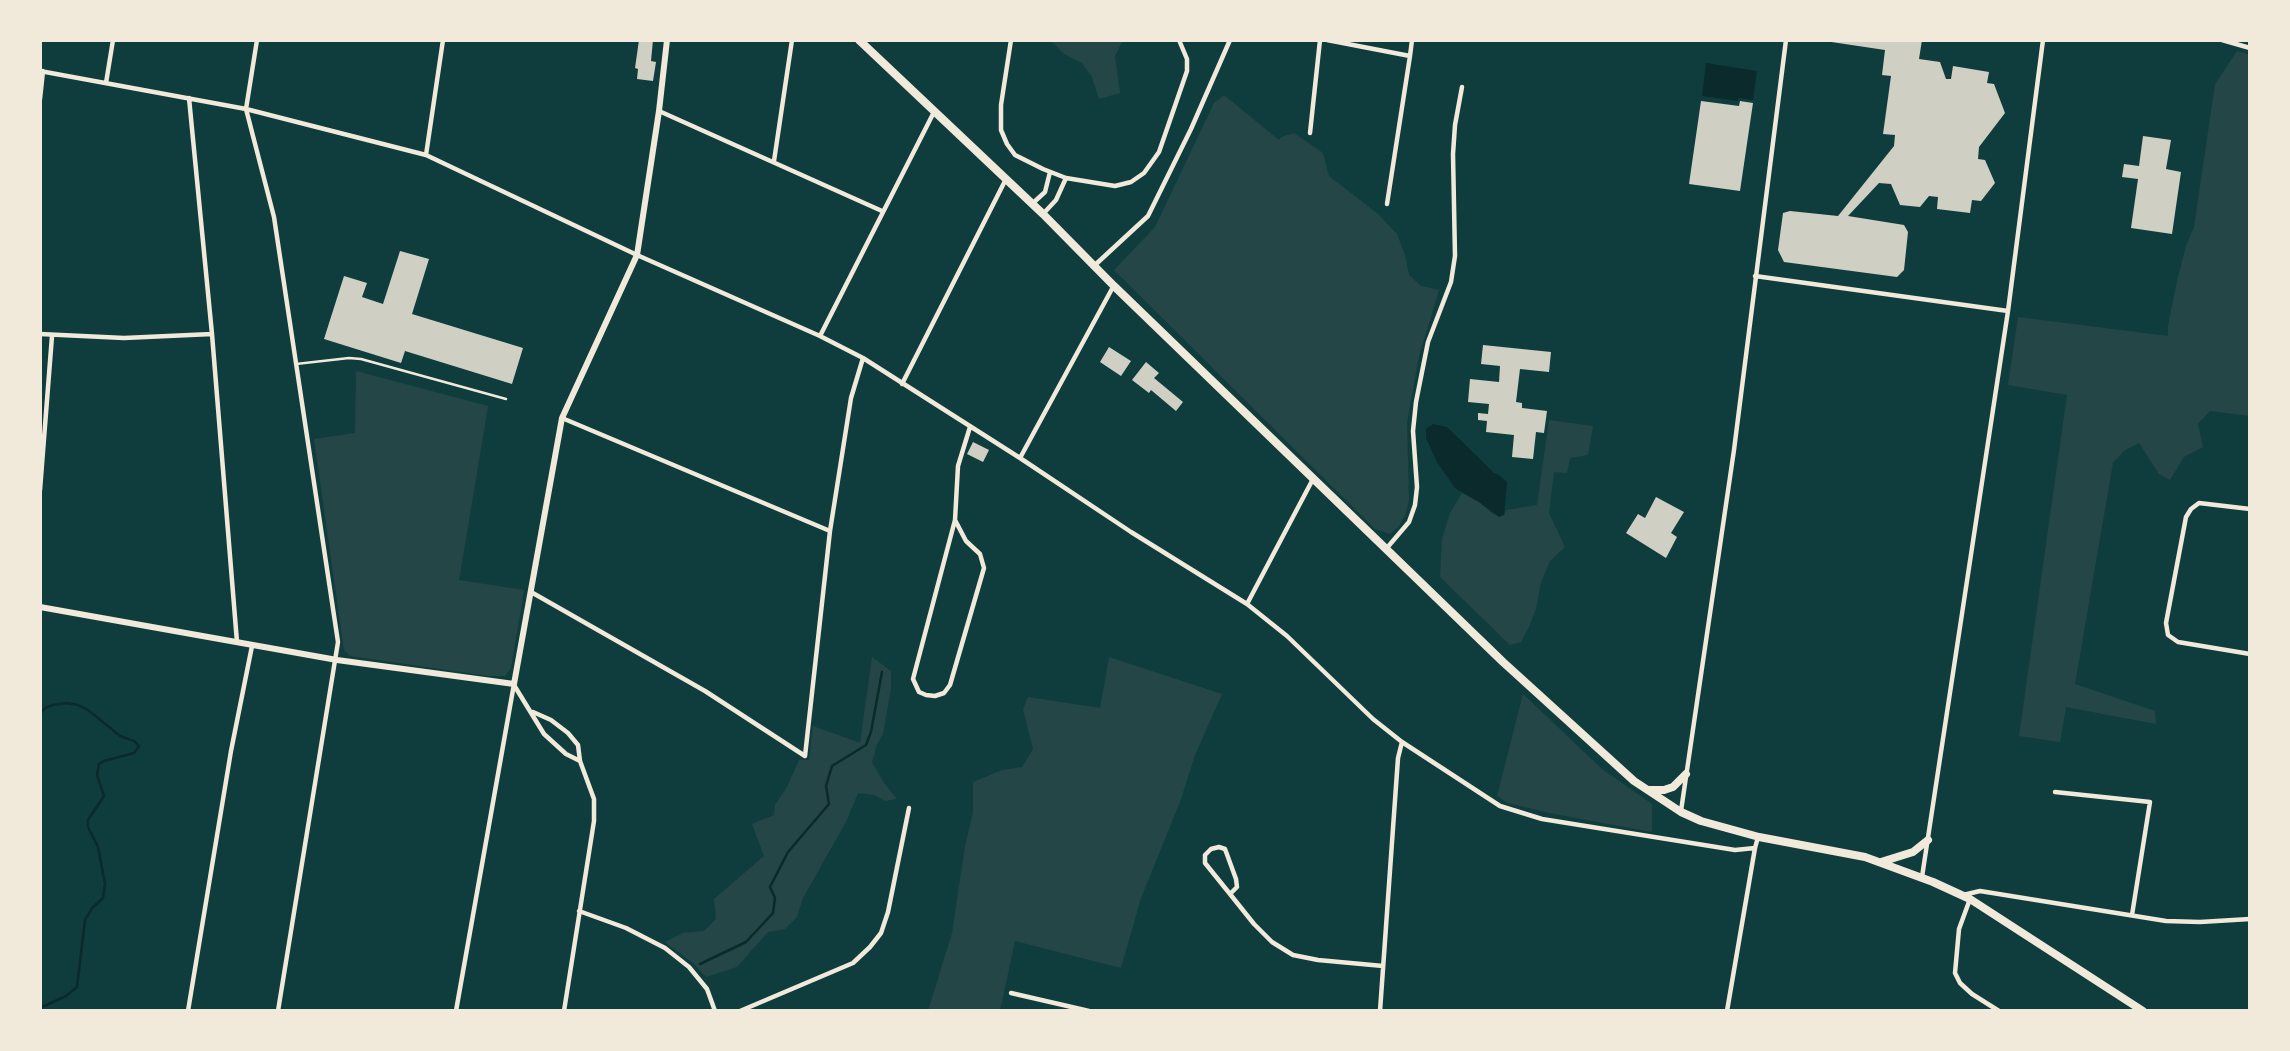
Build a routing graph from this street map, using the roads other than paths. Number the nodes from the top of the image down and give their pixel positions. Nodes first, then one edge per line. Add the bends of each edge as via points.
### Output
1 (113, 40) edge
2 (257, 40) edge
3 (443, 40) edge
4 (667, 40) edge
5 (792, 40) edge
6 (859, 40) edge
7 (1011, 40) edge
8 (1179, 40) edge
9 (1231, 40) edge
10 (1320, 40) edge
11 (1327, 40) edge
12 (1412, 40) edge
13 (1786, 40) edge
14 (2043, 40) edge
15 (2222, 40) edge
16 (2250, 48) edge
17 (1410, 56) junction
18 (42, 71) edge
19 (106, 83) junction
20 (1462, 87) dead end
21 (188, 98) junction
22 (40, 99) edge
23 (246, 109) junction
24 (659, 111) junction
25 (934, 111) junction
26 (1310, 134) dead end
27 (426, 155) junction
28 (774, 161) junction
29 (1051, 172) junction
30 (1066, 177) junction
31 (1006, 179) junction
32 (1032, 204) junction
33 (1387, 204) dead end
34 (882, 211) junction
35 (1044, 214) junction
36 (637, 255) junction
37 (1094, 266) junction
38 (1755, 276) junction
39 (1114, 286) junction
40 (2008, 311) junction
41 (40, 334) edge
42 (212, 334) junction
43 (52, 336) junction
44 (820, 336) junction
45 (863, 358) junction
46 (296, 364) junction
47 (902, 384) junction
48 (506, 399) dead end
49 (562, 418) junction
50 (970, 427) junction
51 (1020, 458) junction
52 (1313, 479) junction
53 (40, 491) edge
54 (2250, 509) edge
55 (955, 520) junction
56 (830, 531) junction
57 (1386, 549) junction
58 (530, 592) junction
59 (1247, 604) junction
60 (40, 607) edge
61 (237, 643) junction
62 (252, 646) junction
63 (2250, 654) edge
64 (337, 660) junction
65 (514, 684) junction
66 (533, 712) junction
67 (1402, 742) junction
68 (580, 761) junction
69 (1686, 774) junction
70 (1649, 790) junction
71 (2055, 792) dead end
72 (909, 808) dead end
73 (1681, 812) junction
74 (1759, 836) junction
75 (1928, 840) junction
76 (1755, 848) junction
77 (1880, 862) junction
78 (1922, 877) junction
79 (1230, 894) junction
80 (1966, 897) junction
81 (579, 911) junction
82 (2132, 915) junction
83 (2250, 919) edge
84 (1383, 966) junction
85 (1011, 993) dead end
86 (1986, 1002) junction
87 (188, 1011) edge
88 (278, 1011) edge
89 (456, 1011) edge
90 (564, 1011) edge
91 (715, 1011) edge
92 (740, 1011) edge
93 (1089, 1011) edge
94 (1380, 1011) edge
95 (1727, 1011) edge
96 (1984, 1011) edge
97 (1999, 1011) edge
98 (2142, 1011) edge

1 - 19 street
2 - 23 street
3 - 27 street
4 - 24 street
5 - 28 street
6 - 25 main road
7 - 29 street via 1001,130 1015,155
8 - 30 street via 1187,59 1184,84 1159,152 1143,173 1115,186
9 - 37 street via 1148,216
10 - 26 street
11 - 17 street
12 - 17 street
13 - 38 street
14 - 40 street
15 - 16 street
17 - 33 street
18 - 19 street
18 - 22 street
19 - 21 street
20 - 57 street via 1453,154 1455,256 1451,282 1428,342 1416,402 1415,505 1409,522
21 - 23 street
21 - 42 street
23 - 27 street
23 - 46 street via 274,218
24 - 28 street
24 - 36 street
25 - 31 main road
25 - 34 street
27 - 36 street
28 - 34 street
29 - 30 street
29 - 32 street via 1045,192
30 - 35 street
31 - 32 main road
31 - 47 street
32 - 35 main road
34 - 44 street
35 - 37 main road
36 - 44 street
36 - 49 street
37 - 39 main road
38 - 40 street
38 - 69 street via 1730,485
39 - 51 street
39 - 52 main road
40 - 75 street
41 - 43 street
42 - 43 street
42 - 61 street
43 - 53 street
44 - 45 street
45 - 47 street
45 - 56 street via 849,409
46 - 48 lane via 361,359
46 - 64 street
47 - 50 street
49 - 56 street
49 - 58 street
50 - 51 street
50 - 55 street via 958,466
51 - 59 street
52 - 57 main road
52 - 59 street
54 - 63 street via 2199,503 2191,509 2166,623 2168,635 2178,642
55 - 55 street via 966,541 980,554 984,568 950,685 944,693 926,695 919,692 913,679
56 - 58 street via 805,756 705,691
57 - 70 main road via 1503,662
58 - 65 street
59 - 67 street
60 - 61 street
61 - 62 street
62 - 64 street
62 - 87 street via 230,751
64 - 65 street
64 - 88 street
65 - 66 street
65 - 89 street
66 - 68 street via 544,734
66 - 68 street via 568,733 578,745
67 - 76 street via 1500,806 1542,819 1735,850
67 - 84 street
68 - 81 street via 594,799 594,821
69 - 70 main road via 1664,790
69 - 73 street
70 - 73 main road
71 - 82 street via 2150,802
72 - 92 street via 888,912 870,947 853,962
73 - 74 main road
74 - 76 street
74 - 77 main road
75 - 77 main road via 1913,852
75 - 78 street
76 - 95 street
77 - 78 main road
78 - 80 main road
79 - 79 street via 1205,863 1211,849 1225,849 1237,887
79 - 84 street via 1272,942 1293,955
80 - 82 street via 1980,891
80 - 86 street via 1955,973 1960,983
80 - 98 main road
81 - 90 street
81 - 91 street via 665,948 707,989
82 - 83 street via 2200,922
84 - 94 street
85 - 93 street
86 - 96 street
86 - 97 street

